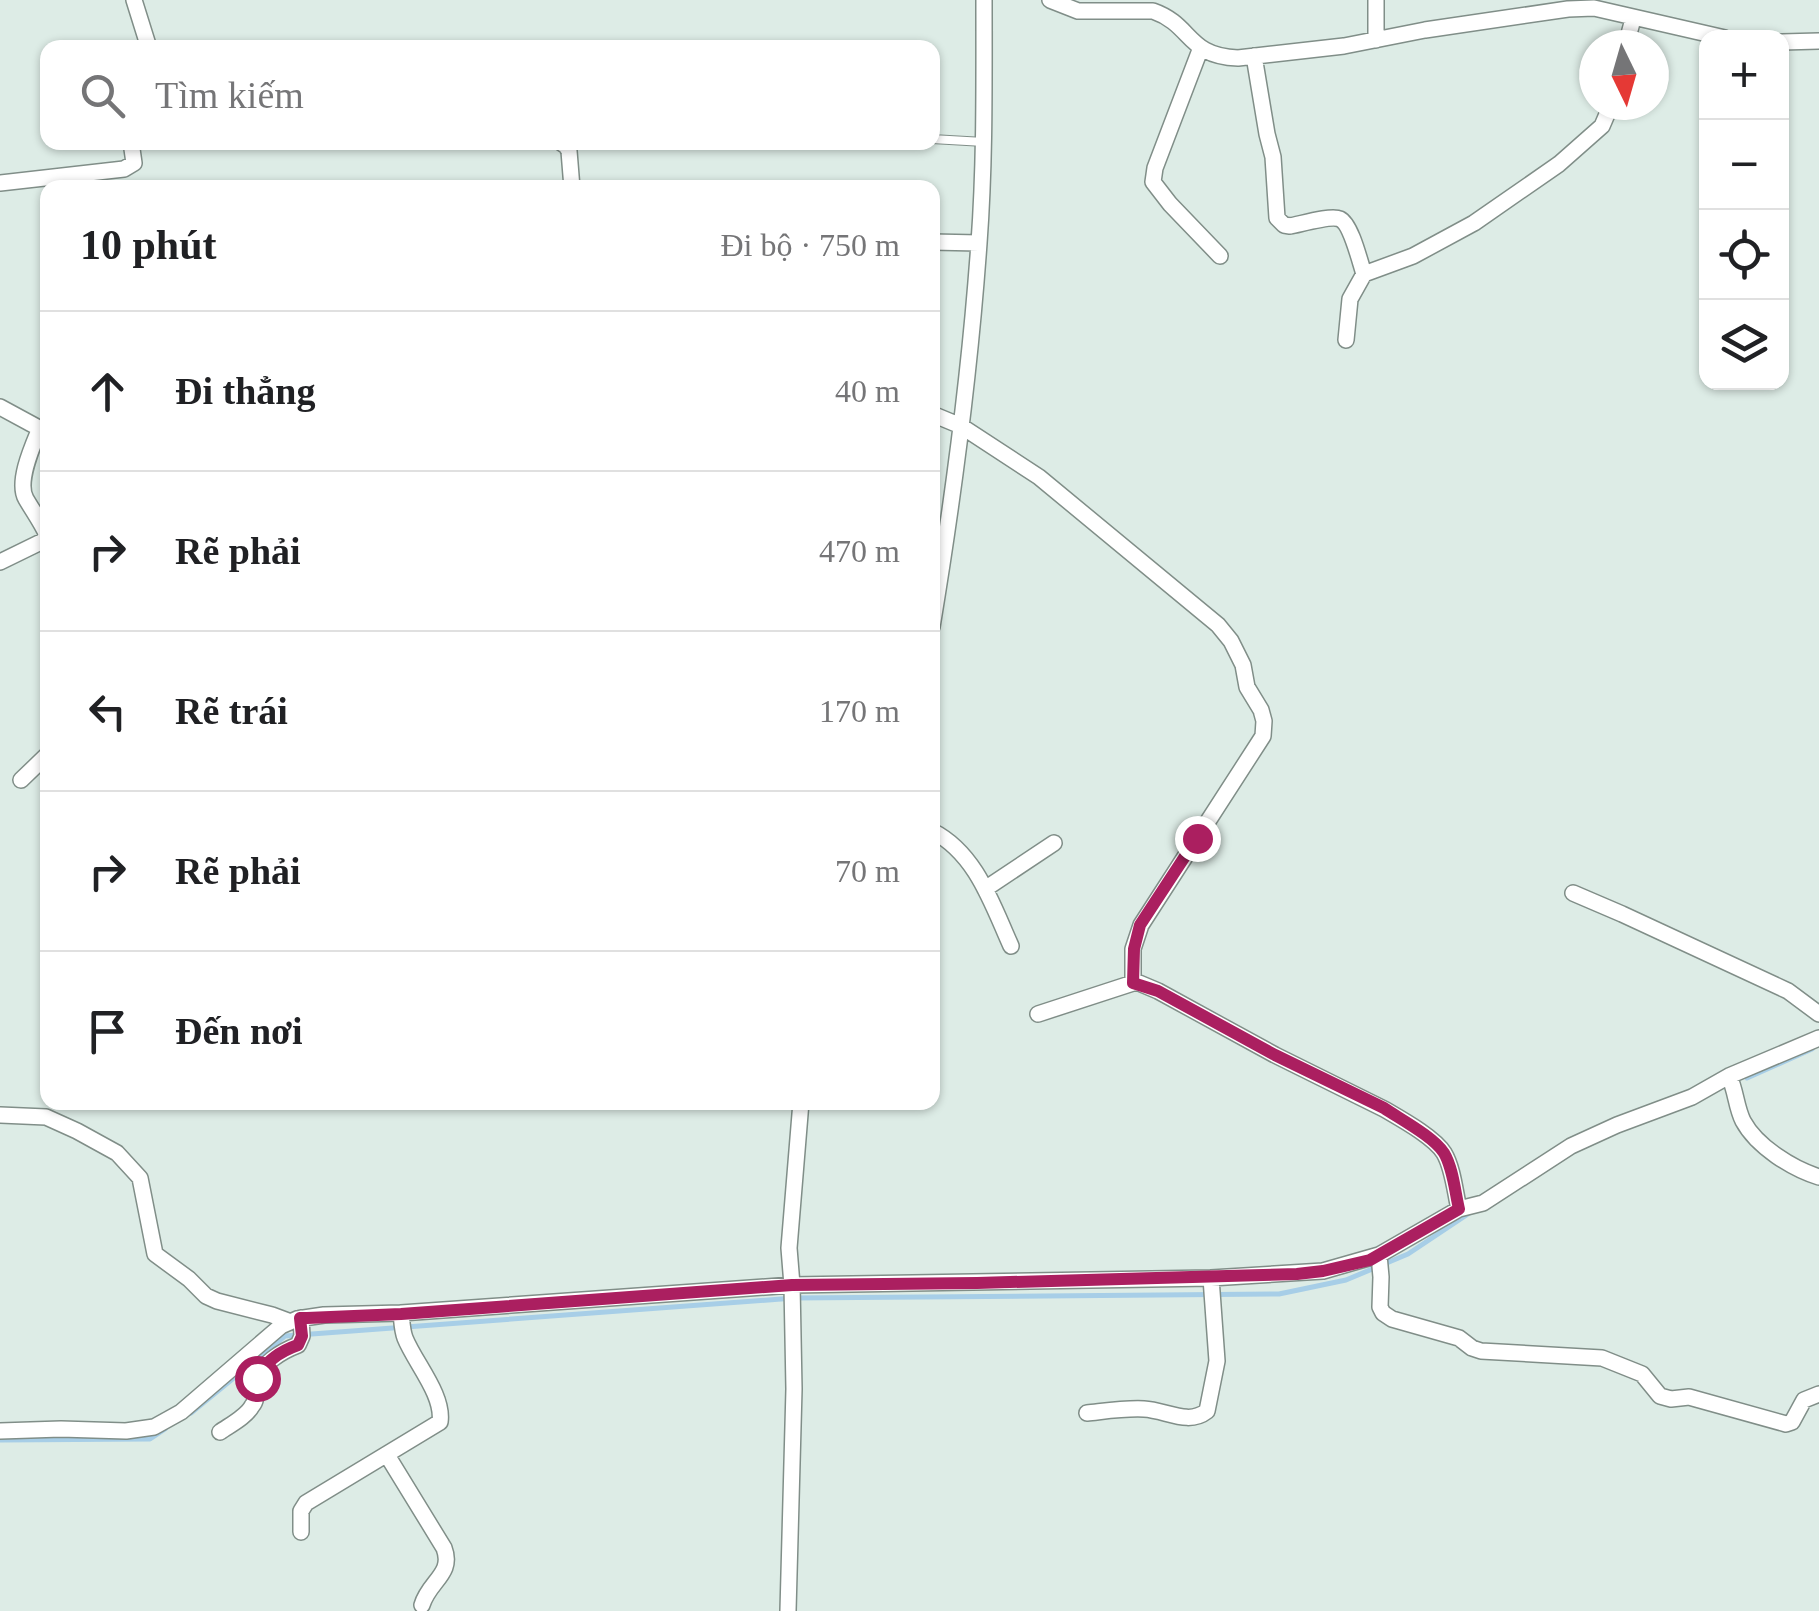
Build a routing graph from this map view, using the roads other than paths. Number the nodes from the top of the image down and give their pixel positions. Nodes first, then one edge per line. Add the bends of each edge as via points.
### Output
1 (134, 0) edge
2 (984, 0) edge
3 (1050, 0) edge
4 (1376, 0) edge
5 (1162, 7) edge
6 (1628, 11) edge
7 (1699, 31) edge
8 (146, 40) edge
9 (1376, 40) junction
10 (1819, 41) edge
11 (1789, 42) edge
12 (1200, 50) junction
13 (1254, 56) junction
14 (1605, 120) edge
15 (940, 139) edge
16 (984, 142) junction
17 (132, 150) edge
18 (568, 150) edge
19 (571, 180) edge
20 (0, 184) edge
21 (940, 242) edge
22 (980, 243) junction
23 (1220, 256) dead end
24 (1364, 274) junction
25 (1346, 340) dead end
26 (0, 408) edge
27 (940, 417) edge
28 (961, 426) junction
29 (40, 428) edge
30 (40, 436) edge
31 (40, 521) edge
32 (40, 542) edge
33 (0, 562) edge
34 (940, 572) edge
35 (40, 762) edge
36 (21, 780) dead end
37 (940, 836) edge
38 (1054, 844) dead end
39 (985, 889) junction
40 (1573, 894) dead end
41 (1011, 946) dead end
42 (1133, 983) junction
43 (1038, 1014) dead end
44 (1819, 1014) edge
45 (1819, 1038) edge
46 (1733, 1087) junction
47 (800, 1110) edge
48 (0, 1115) edge
49 (1819, 1177) edge
50 (1459, 1209) junction
51 (1380, 1265) junction
52 (1212, 1286) junction
53 (792, 1296) junction
54 (401, 1314) junction
55 (298, 1326) junction
56 (1819, 1394) edge
57 (1087, 1412) dead end
58 (0, 1431) edge
59 (220, 1432) dead end
60 (387, 1455) junction
61 (301, 1532) dead end
62 (422, 1605) dead end
63 (788, 1611) edge

1 - 8 street
2 - 16 street
3 - 5 street via 1078,12
4 - 9 street
5 - 12 street
6 - 7 street
6 - 9 street via 1568,9
9 - 13 street
10 - 11 street
12 - 13 street
12 - 23 street via 1153,182
13 - 24 street via 1277,218 1290,226 1342,220
14 - 24 street via 1559,164 1474,223
15 - 16 lane
16 - 22 street
17 - 20 street via 134,163 124,169
18 - 19 street
21 - 22 street
22 - 28 street
24 - 25 street via 1350,299
26 - 29 street
27 - 28 street
28 - 34 street
28 - 42 street via 1039,478 1218,625 1239,654 1264,722 1263,736 1140,925
30 - 31 street via 22,488
32 - 33 street
35 - 36 street
37 - 39 street via 956,846
38 - 39 street
39 - 41 street
40 - 44 street via 1788,991
42 - 43 street
42 - 50 street via 1384,1108 1441,1149
45 - 46 street
46 - 49 street via 1750,1131
46 - 50 street via 1617,1125 1483,1203
47 - 53 street via 789,1233
48 - 55 street via 46,1117 117,1153 140,1178 155,1254 217,1302
50 - 51 street
51 - 52 street
51 - 56 street via 1382,1313 1472,1348 1602,1358 1642,1374 1660,1396 1690,1397 1786,1424 1804,1400
52 - 53 street
52 - 57 street via 1217,1361 1207,1412 1182,1418 1145,1409
53 - 54 street
53 - 63 street
54 - 55 street via 324,1315
54 - 60 street via 403,1334 442,1416
55 - 58 street via 268,1336 181,1412 154,1427
55 - 59 street via 298,1345 263,1367 253,1406
60 - 61 street via 306,1503
60 - 62 street via 448,1560

